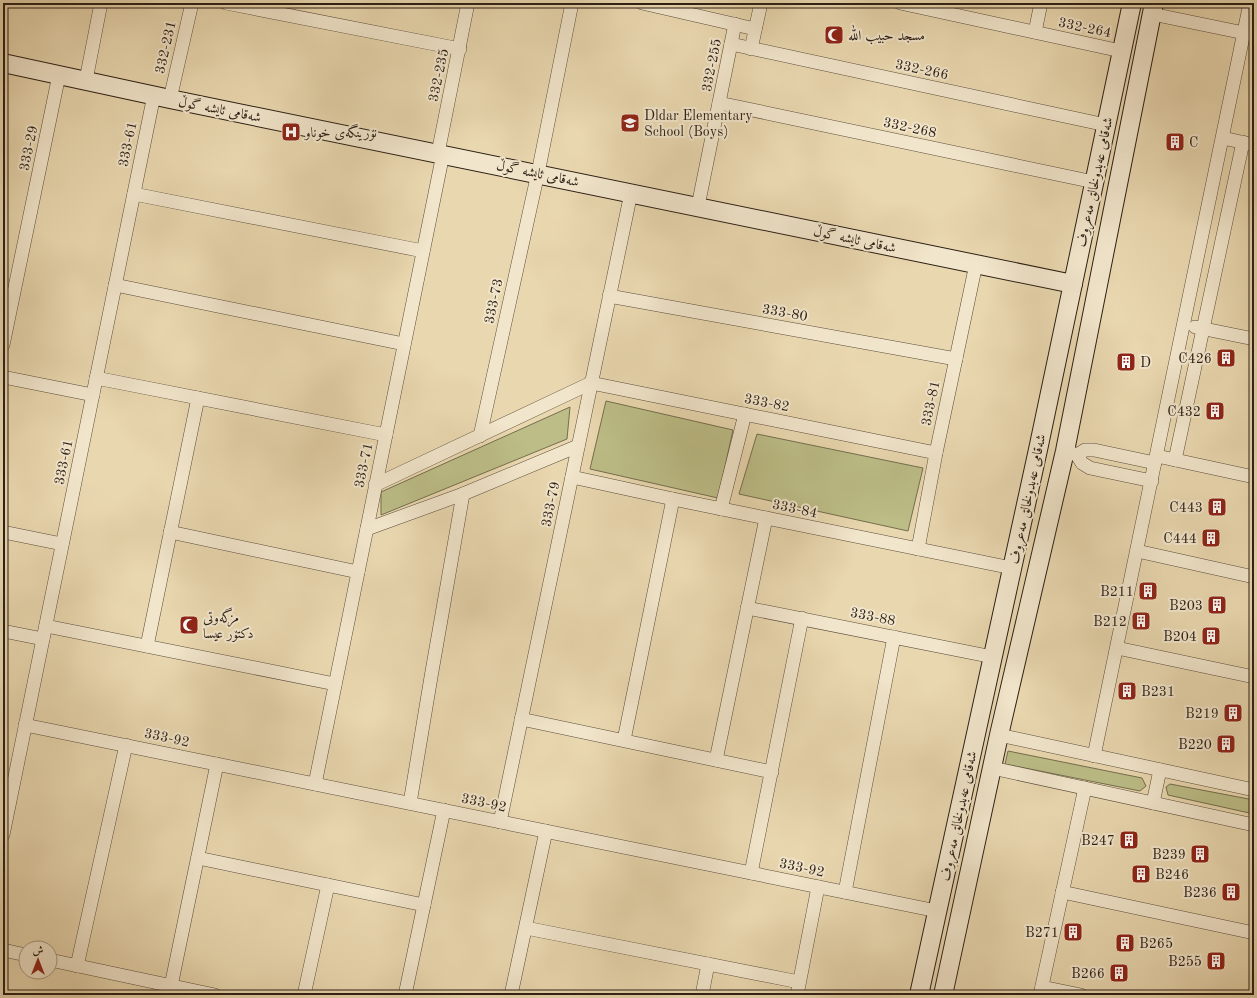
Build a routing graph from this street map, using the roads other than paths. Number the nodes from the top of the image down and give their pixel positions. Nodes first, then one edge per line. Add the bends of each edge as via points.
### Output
1 (100, 3) edge
2 (192, 3) edge
3 (226, 3) edge
4 (468, 3) edge
5 (572, 3) edge
6 (642, 3) edge
7 (761, 3) edge
8 (900, 3) edge
9 (1041, 3) edge
10 (1132, 3) edge
11 (1250, 3) edge
12 (943, 8) edge
13 (1153, 9) edge
14 (736, 24) junction
15 (755, 29) junction
16 (1035, 32) junction
17 (1249, 34) edge
18 (731, 44) junction
19 (460, 49) junction
20 (751, 49) junction
21 (1122, 52) junction
22 (3, 63) edge
23 (59, 75) junction
24 (86, 80) junction
25 (162, 97) junction
26 (719, 103) junction
27 (1106, 125) junction
28 (1223, 138) junction
29 (1248, 143) edge
30 (440, 153) junction
31 (538, 173) junction
32 (1094, 182) junction
33 (631, 192) junction
34 (134, 194) junction
35 (698, 206) junction
36 (423, 251) junction
37 (976, 264) junction
38 (1073, 284) junction
39 (115, 285) junction
40 (609, 296) junction
41 (1184, 325) junction
42 (1202, 328) junction
43 (1254, 339) edge
44 (404, 344) junction
45 (3, 345) edge
46 (956, 359) junction
47 (3, 377) edge
48 (96, 378) junction
49 (591, 383) junction
50 (93, 395) junction
51 (198, 398) junction
52 (745, 414) junction
53 (386, 436) junction
54 (480, 436) junction
55 (1039, 445) junction
56 (578, 446) junction
57 (936, 453) junction
58 (1071, 453) junction
59 (1156, 460) junction
60 (1175, 460) junction
61 (572, 477) junction
62 (1254, 477) edge
63 (1152, 481) junction
64 (376, 485) junction
65 (463, 494) junction
66 (673, 499) junction
67 (721, 509) junction
68 (766, 518) junction
69 (366, 530) junction
70 (3, 532) edge
71 (170, 532) junction
72 (62, 544) junction
73 (918, 550) junction
74 (1137, 551) junction
75 (1012, 568) junction
76 (358, 572) junction
77 (1254, 577) edge
78 (747, 608) junction
79 (802, 618) junction
80 (46, 626) junction
81 (3, 631) edge
82 (894, 637) junction
83 (43, 639) junction
84 (147, 646) junction
85 (1117, 648) junction
86 (993, 657) junction
87 (1254, 677) edge
88 (335, 684) junction
89 (521, 719) junction
90 (26, 724) junction
91 (999, 735) junction
92 (624, 740) junction
93 (126, 745) junction
94 (1094, 756) junction
95 (716, 760) junction
96 (217, 764) junction
97 (992, 768) junction
98 (1160, 770) junction
99 (772, 772) junction
100 (315, 784) junction
101 (1085, 788) junction
102 (1254, 790) edge
103 (410, 803) junction
104 (1153, 803) junction
105 (444, 810) junction
106 (500, 822) junction
107 (1254, 825) edge
108 (546, 831) junction
109 (3, 835) edge
110 (198, 858) junction
111 (750, 873) junction
112 (328, 884) junction
113 (818, 887) junction
114 (845, 892) junction
115 (1062, 892) junction
116 (424, 905) junction
117 (937, 911) junction
118 (526, 928) junction
119 (1254, 933) edge
120 (3, 950) edge
121 (18, 953) edge
122 (58, 962) edge
123 (708, 964) junction
124 (77, 966) junction
125 (799, 982) junction
126 (171, 986) junction
127 (1041, 991) edge
128 (215, 995) edge
129 (304, 995) edge
130 (406, 995) edge
131 (511, 995) edge
132 (702, 995) edge
133 (797, 995) edge
134 (919, 995) edge
135 (943, 995) edge
136 (1081, 995) edge

1 - 24 street
2 - 25 street, 332-231
3 - 19 street
4 - 19 street, 332-235
5 - 31 street, 333-73
6 - 14 street
7 - 15 street
8 - 12 street, 332-264
9 - 16 street
10 - 21 main road, شەقامی عەبدولخالق مەعروف
11 - 17 street
12 - 16 street, 332-264
13 - 17 street
13 - 58 main road, شەقامی عەبدولخالق مەعروف
14 - 15 street
14 - 18 street, 332-255
15 - 20 street
16 - 21 street, 332-264
17 - 28 street
18 - 20 street, 332-266
18 - 26 street, 332-255
19 - 30 street, 332-235
20 - 27 street, 332-266
21 - 27 main road, شەقامی عەبدولخالق مەعروف
22 - 23 main road, شەقامی ئایشە گوڵ
23 - 24 main road, شەقامی ئایشە گوڵ
23 - 45 street, 333-29
24 - 25 main road, شەقامی ئایشە گوڵ
25 - 30 main road, شەقامی ئایشە گوڵ
25 - 34 street, 333-61
26 - 32 street, 332-268
26 - 35 street, 332-255
27 - 32 main road, شەقامی عەبدولخالق مەعروف
28 - 29 street
28 - 41 street
29 - 42 street
30 - 31 main road, شەقامی ئایشە گوڵ
30 - 36 street, 333-71
31 - 33 main road, شەقامی ئایشە گوڵ
31 - 54 street, 333-73
32 - 38 main road, شەقامی عەبدولخالق مەعروف
33 - 35 main road, شەقامی ئایشە گوڵ
33 - 40 street, 333-79
34 - 36 street
34 - 39 street, 333-61
35 - 37 main road, شەقامی ئایشە گوڵ
36 - 44 street, 333-71
37 - 38 main road, شەقامی ئایشە گوڵ
37 - 46 street, 333-81
38 - 55 main road, شەقامی عەبدولخالق مەعروف
39 - 44 street
39 - 48 street, 333-61
40 - 46 street, 333-80
40 - 49 street, 333-79
41 - 42 street
41 - 59 street
42 - 43 street
42 - 60 street
44 - 53 street, 333-71
46 - 57 street, 333-81
47 - 50 street
48 - 50 street, 333-61
48 - 51 street
49 - 52 street, 333-82
49 - 54 street
49 - 56 street, 333-79
50 - 72 street, 333-61
51 - 53 street
51 - 71 street
52 - 57 street, 333-82
52 - 67 street
53 - 64 street, 333-71
54 - 64 street
55 - 58 main road
55 - 75 main road, شەقامی عەبدولخالق مەعروف
56 - 61 street, 333-79
56 - 65 street
57 - 73 street, 333-81
58 - 59 street via 1094,450
58 - 63 street via 1090,468
58 - 91 main road, شەقامی عەبدولخالق مەعروف
59 - 60 street
59 - 63 street
60 - 62 street
61 - 66 street, 333-84
61 - 89 street, 333-79
63 - 74 street
64 - 69 street, 333-71
65 - 69 street
65 - 103 street
66 - 67 street, 333-84
66 - 92 street
67 - 68 street, 333-84
68 - 73 street, 333-84
68 - 78 street
69 - 76 street, 333-71
70 - 72 street
71 - 76 street
71 - 84 street
72 - 80 street, 333-61
73 - 75 street, 333-84
74 - 77 street
74 - 85 street
75 - 86 main road, شەقامی عەبدولخالق مەعروف
76 - 88 street, 333-71
78 - 79 street, 333-88
78 - 95 street
79 - 82 street, 333-88
79 - 99 street
80 - 83 street, 333-61
80 - 84 street
81 - 83 street
82 - 86 street, 333-88
82 - 114 street
83 - 90 street, 333-61
84 - 88 street
85 - 87 street
85 - 94 street
86 - 117 main road, شەقامی عەبدولخالق مەعروف
88 - 100 street, 333-71
89 - 92 street
89 - 106 street, 333-79
90 - 93 street, 333-92
90 - 109 street, 333-61
91 - 94 street
91 - 97 main road, شەقامی عەبدولخالق مەعروف
92 - 95 street
93 - 96 street, 333-92
93 - 124 street
94 - 98 street
95 - 99 street
96 - 100 street, 333-92
96 - 110 street
97 - 101 street
97 - 135 main road, شەقامی عەبدولخالق مەعروف
98 - 102 street
98 - 104 street
99 - 111 street
100 - 103 street, 333-92
101 - 104 street
101 - 115 street
103 - 105 street, 333-92
104 - 107 street
105 - 106 street, 333-92
105 - 116 street
106 - 108 street, 333-92
108 - 111 street, 333-92
108 - 118 street
110 - 112 street
110 - 126 street
111 - 113 street, 333-92
112 - 116 street
112 - 129 street
113 - 114 street, 333-92
113 - 125 street
114 - 117 street, 333-92
115 - 119 street
115 - 127 street
116 - 130 street
117 - 134 main road, شەقامی عەبدولخالق مەعروف
118 - 123 street
118 - 131 street
120 - 121 street
122 - 124 street
123 - 125 street
123 - 132 street
124 - 126 street
125 - 133 street
126 - 128 street
127 - 136 street

